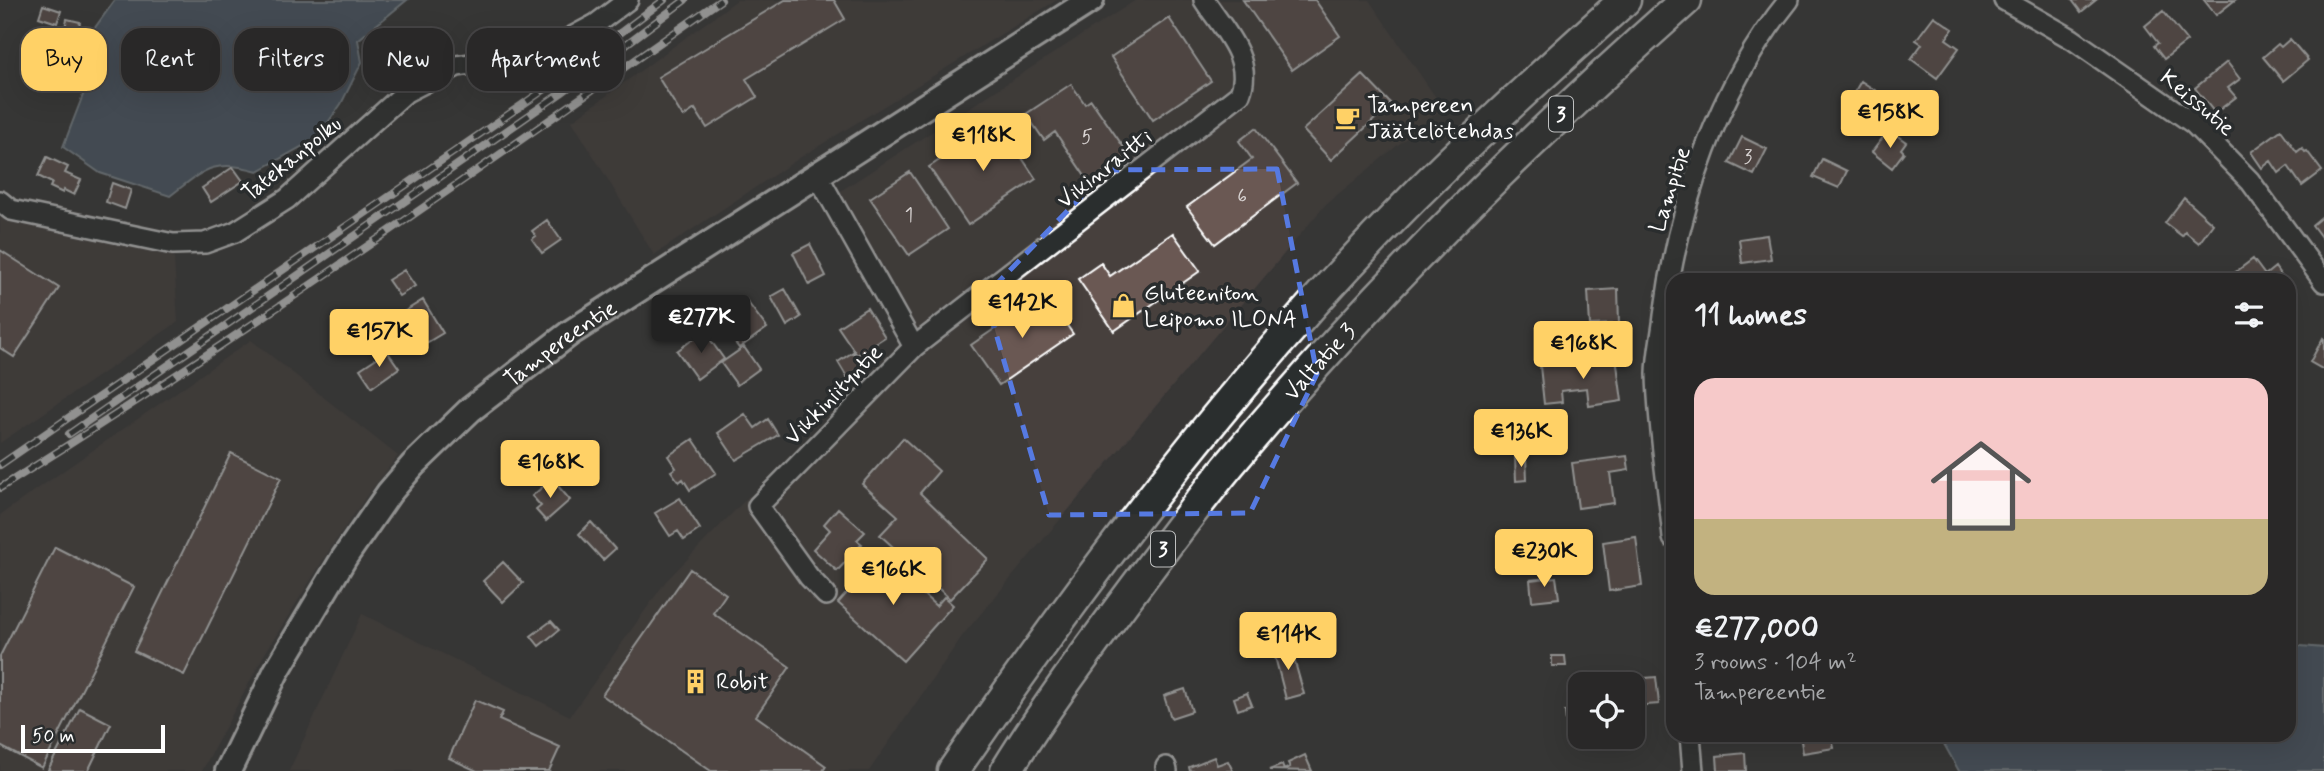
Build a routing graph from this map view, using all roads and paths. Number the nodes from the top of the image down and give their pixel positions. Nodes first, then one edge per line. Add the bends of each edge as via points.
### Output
1 (628, 0) edge
2 (1091, 0) edge
3 (1204, 0) edge
4 (1625, 0) edge
5 (1686, 0) edge
6 (1789, 0) edge
7 (2004, 0) edge
8 (818, 176) junction
9 (0, 201) edge
10 (1671, 273) edge
11 (2324, 282) edge
12 (1666, 300) edge
13 (914, 346) junction
14 (1666, 465) edge
15 (826, 596) dead end
16 (1691, 742) edge
17 (228, 771) edge
18 (953, 771) edge
19 (1006, 771) edge
20 (1693, 771) edge

1 - 9 street, Tatekanpolku via 596,24 540,54 457,66 406,92 286,199 235,232 205,243 173,244 11,210
2 - 8 main road, Tampereentie
3 - 13 street, Vikinraitti via 1239,53 1245,81 1240,94
4 - 18 highway, Valtatie 3 / 3 via 1412,199 1309,310 1139,514 1039,646
5 - 19 highway, Valtatie 3 / 3 via 1563,111 1337,340 1168,542
6 - 10 street, Lampitie via 1769,24 1731,89 1679,228
7 - 11 street, Keissutie via 2072,39 2194,124 2250,181
8 - 13 street, Vikkiniityntie
8 - 17 main road, Tampereentie via 543,352 470,410 413,465 344,558 276,672
12 - 14 street, Lampitie via 1657,372
13 - 15 street, Vikkiniityntie via 758,506
16 - 20 street

